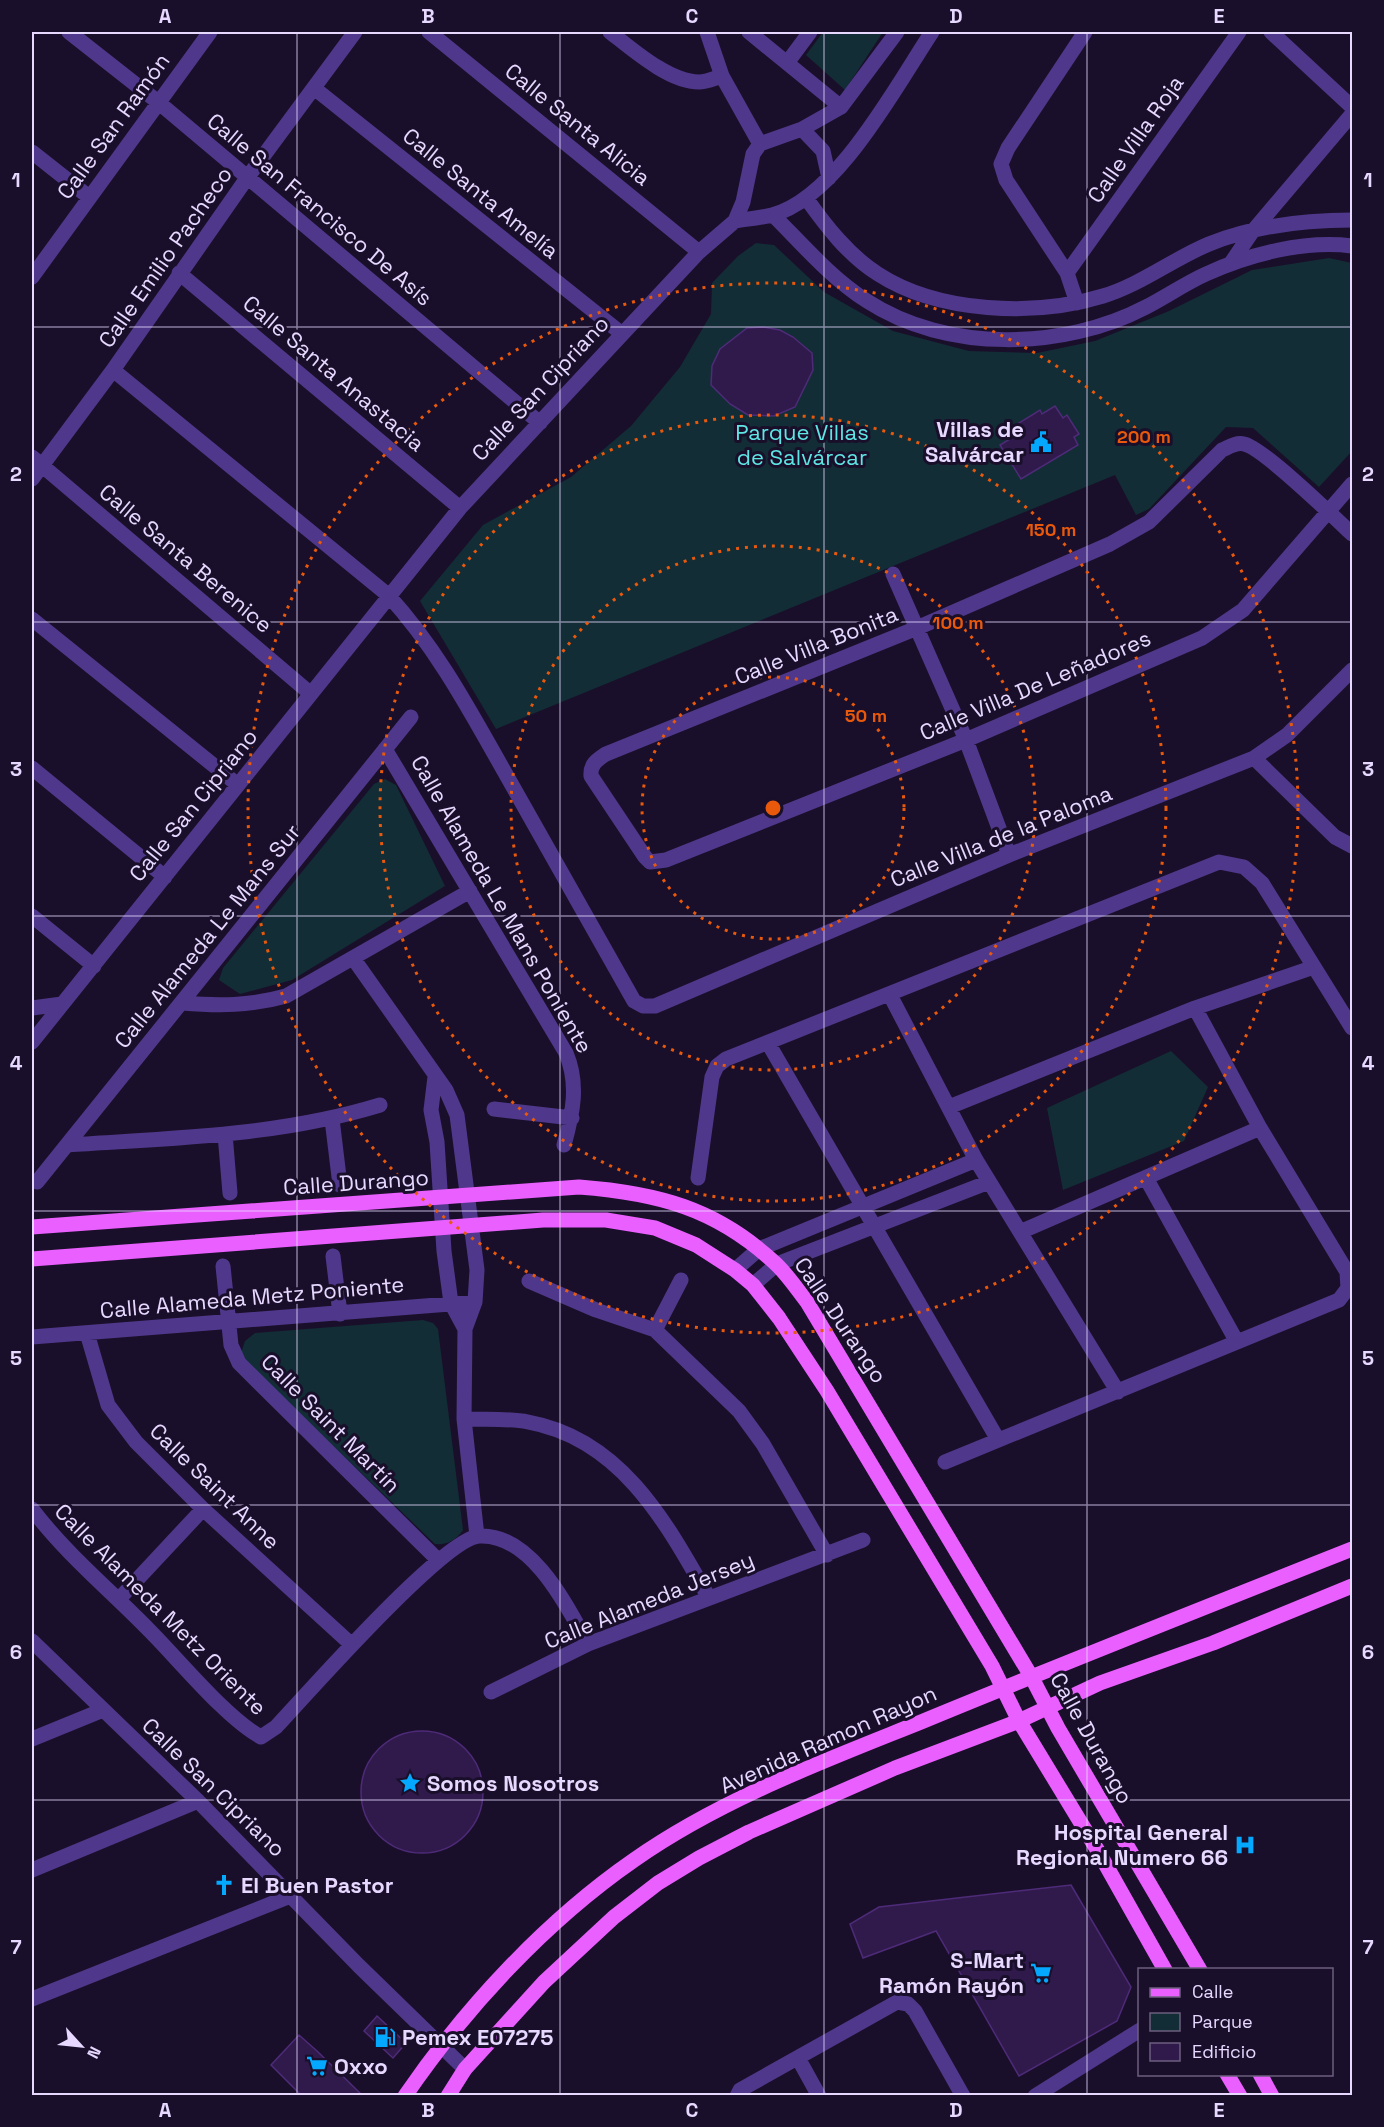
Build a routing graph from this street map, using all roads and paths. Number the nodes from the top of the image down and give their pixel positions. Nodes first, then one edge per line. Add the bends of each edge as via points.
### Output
1 (69, 32) edge
2 (210, 32) edge
3 (355, 32) edge
4 (429, 32) edge
5 (610, 32) edge
6 (707, 32) edge
7 (749, 32) edge
8 (810, 32) edge
9 (897, 32) edge
10 (932, 32) edge
11 (1085, 32) edge
12 (1239, 32) edge
13 (1271, 32) edge
14 (788, 63) junction
15 (722, 76) junction
16 (314, 88) junction
17 (158, 102) junction
18 (841, 107) junction
19 (1353, 107) edge
20 (1353, 114) edge
21 (802, 129) junction
22 (760, 144) junction
23 (32, 152) edge
24 (247, 178) junction
25 (829, 178) junction
26 (89, 196) junction
27 (806, 198) junction
28 (773, 215) junction
29 (1353, 220) edge
30 (735, 221) junction
31 (1252, 232) junction
32 (1353, 246) edge
33 (699, 252) junction
34 (1231, 263) junction
35 (179, 273) junction
36 (1067, 273) junction
37 (32, 277) edge
38 (1077, 303) junction
39 (621, 333) junction
40 (113, 370) junction
41 (540, 423) junction
42 (36, 461) edge
43 (32, 479) edge
44 (1353, 484) edge
45 (460, 508) junction
46 (1328, 511) junction
47 (1353, 534) edge
48 (893, 574) dead end
49 (388, 595) junction
50 (32, 619) edge
51 (917, 628) junction
52 (1353, 670) edge
53 (311, 693) junction
54 (411, 717) dead end
55 (966, 740) junction
56 (385, 749) junction
57 (1254, 758) junction
58 (32, 768) edge
59 (238, 785) junction
60 (1353, 846) edge
61 (1009, 855) junction
62 (650, 862) joint
63 (165, 877) junction
64 (470, 891) junction
65 (32, 916) edge
66 (353, 958) junction
67 (94, 966) junction
68 (1314, 967) junction
69 (890, 995) junction
70 (182, 1003) junction
71 (62, 1004) junction
72 (32, 1008) edge
73 (1195, 1008) junction
74 (1353, 1028) edge
75 (32, 1042) edge
76 (768, 1043) junction
77 (435, 1077) junction
78 (380, 1105) dead end
79 (949, 1107) junction
80 (494, 1109) dead end
81 (572, 1118) junction
82 (332, 1119) junction
83 (1260, 1128) junction
84 (225, 1134) junction
85 (461, 1137) junction
86 (437, 1142) junction
87 (68, 1145) junction
88 (564, 1145) dead end
89 (976, 1160) junction
90 (698, 1178) dead end
91 (1146, 1178) junction
92 (37, 1182) dead end
93 (989, 1182) junction
94 (340, 1185) dead end
95 (230, 1193) dead end
96 (468, 1195) junction
97 (441, 1198) junction
98 (861, 1206) junction
99 (472, 1226) junction
100 (32, 1227) edge
101 (443, 1227) junction
102 (874, 1227) junction
103 (1020, 1232) junction
104 (759, 1249) junction
105 (333, 1256) dead end
106 (32, 1259) edge
107 (777, 1264) junction
108 (223, 1266) dead end
109 (735, 1270) junction
110 (681, 1280) dead end
111 (529, 1281) dead end
112 (753, 1285) junction
113 (476, 1302) junction
114 (451, 1303) junction
115 (340, 1314) junction
116 (229, 1321) junction
117 (465, 1329) junction
118 (656, 1330) junction
119 (87, 1333) junction
120 (32, 1337) edge
121 (1237, 1342) junction
122 (1118, 1392) junction
123 (464, 1419) junction
124 (997, 1438) junction
125 (945, 1462) dead end
126 (32, 1509) edge
127 (203, 1509) junction
128 (477, 1536) junction
129 (863, 1540) dead end
130 (1353, 1549) edge
131 (827, 1555) junction
132 (437, 1559) junction
133 (1353, 1586) edge
134 (709, 1598) junction
135 (119, 1599) junction
136 (32, 1641) edge
137 (588, 1644) junction
138 (352, 1645) junction
139 (1031, 1676) junction
140 (1003, 1688) junction
141 (491, 1692) dead end
142 (1048, 1709) junction
143 (103, 1710) junction
144 (1019, 1721) junction
145 (32, 1739) edge
146 (198, 1801) junction
147 (32, 1870) edge
148 (293, 1895) junction
149 (1164, 1968) edge
150 (1199, 1968) edge
151 (32, 1999) edge
152 (1138, 2031) edge
153 (440, 2045) junction
154 (798, 2058) junction
155 (465, 2069) junction
156 (1228, 2076) edge
157 (1261, 2076) edge
158 (405, 2096) edge
159 (448, 2096) edge
160 (737, 2096) edge
161 (819, 2096) edge
162 (963, 2096) edge
163 (1035, 2096) edge
164 (1240, 2096) edge
165 (1272, 2096) edge

1 - 17 street, Calle San Francisco De Asís
2 - 17 street, Calle San Ramón
3 - 16 street, Calle Emilio Pacheco
4 - 33 street, Calle Santa Alicia
5 - 15 street via 639,55 682,78 699,82
6 - 15 street
7 - 14 street
8 - 14 street
9 - 18 street
10 - 25 street
11 - 36 street via 1001,164 1006,180
12 - 36 street, Calle Villa Roja
13 - 19 street
14 - 18 street
15 - 22 street
16 - 24 street, Calle Emilio Pacheco
16 - 39 street, Calle Santa Amelía
17 - 24 street, Calle San Francisco De Asís
17 - 26 street, Calle San Ramón
18 - 21 street
20 - 31 street
21 - 22 street
21 - 25 street via 823,151
22 - 30 street via 753,154
23 - 26 street
24 - 35 street, Calle Emilio Pacheco
24 - 41 street, Calle San Francisco De Asís
25 - 27 street
26 - 37 street, Calle San Ramón
27 - 28 street
27 - 38 street via 858,258 877,274 906,289 943,301 984,306 1035,309
28 - 30 street
28 - 34 street via 848,288 868,302 928,328 973,336 1032,340 1082,333 1115,322
29 - 31 street via 1313,221
30 - 33 street, Calle San Cipriano
31 - 34 street
31 - 38 street via 1209,244 1105,296
32 - 34 street via 1290,248
33 - 39 street, Calle San Cipriano
35 - 40 street, Calle Emilio Pacheco
35 - 45 street, Calle Santa Anastacia
36 - 38 street
39 - 41 street, Calle San Cipriano
40 - 42 street, Calle Emilio Pacheco
40 - 49 street
41 - 45 street, Calle San Cipriano
42 - 43 street, Calle Emilio Pacheco
42 - 53 street, Calle Santa Berenice
44 - 46 street, Calle Villa De Leñadores
45 - 49 street, Calle San Cipriano
46 - 47 street
46 - 51 street, Calle Villa Bonita via 1250,447 1236,444 1222,450 1149,522 1041,576
46 - 55 street, Calle Villa De Leñadores via 1243,610 1202,638
48 - 51 street
49 - 53 street, Calle San Cipriano
49 - 61 street, Calle Villa de la Paloma via 431,646 634,1000 643,1006 655,1006
50 - 59 street
51 - 55 street
51 - 62 street, Calle Villa Bonita via 606,754 591,768 594,784
52 - 57 street, Calle Villa de la Paloma via 1287,735
53 - 59 street, Calle San Cipriano
54 - 56 street, Calle Alameda Le Mans Sur
55 - 61 street
55 - 62 street, Calle Villa De Leñadores via 666,860
56 - 64 street, Calle Alameda Le Mans Poniente
56 - 70 street, Calle Alameda Le Mans Sur
57 - 60 street via 1335,837
57 - 61 street, Calle Villa de la Paloma
58 - 63 street
59 - 63 street, Calle San Cipriano
63 - 67 street, Calle San Cipriano
64 - 66 street
64 - 81 street, Calle Alameda Le Mans Poniente via 566,1053 575,1086
65 - 67 street
66 - 70 street via 286,996 259,1004
66 - 77 street
67 - 71 street, Calle San Cipriano
68 - 69 street via 1262,883 1244,867 1219,862
68 - 73 street
68 - 74 street
69 - 76 street
69 - 79 street
70 - 87 street, Calle Alameda Le Mans Sur
71 - 72 street
71 - 75 street, Calle San Cipriano
73 - 79 street
73 - 83 street
76 - 90 street via 717,1066 712,1077
76 - 98 street
77 - 85 street via 451,1100
77 - 86 street via 431,1110
78 - 82 street
79 - 89 street
80 - 81 street
81 - 88 street, Calle Alameda Le Mans Poniente
82 - 84 street
82 - 94 street
83 - 91 street
83 - 121 street via 1347,1272 1347,1288 1340,1299
84 - 87 street
84 - 95 street
85 - 86 street
85 - 96 street
86 - 97 street
87 - 92 street, Calle Alameda Le Mans Sur
89 - 93 street
89 - 98 street
91 - 103 street
91 - 121 street
93 - 102 street
93 - 103 street
96 - 97 main road, Calle Durango
96 - 99 street
96 - 104 main road, Calle Durango via 579,1187 626,1190 678,1204 714,1220
97 - 100 main road, Calle Durango
97 - 101 street
98 - 102 street
98 - 104 street
99 - 101 main road
99 - 109 main road via 606,1220 655,1228 696,1245
99 - 113 street
101 - 106 main road
101 - 114 street
102 - 107 street
102 - 124 street
103 - 122 street
104 - 107 main road, Calle Durango
104 - 109 street
105 - 115 street
107 - 112 street
107 - 139 main road, Calle Durango via 841,1356
108 - 116 street, Calle Saint Martín
109 - 112 main road
110 - 118 street
111 - 118 street
112 - 140 main road via 827,1391
113 - 114 street, Calle Alameda Metz Poniente
113 - 117 street
114 - 115 street, Calle Alameda Metz Poniente
114 - 117 street
115 - 116 street, Calle Alameda Metz Poniente
116 - 119 street, Calle Alameda Metz Poniente
116 - 132 street, Calle Saint Martín via 231,1345 239,1363
117 - 123 street
118 - 131 street via 739,1411 763,1444
119 - 120 street, Calle Alameda Metz Poniente
119 - 127 street, Calle Saint Anne via 108,1405 135,1442
121 - 122 street
122 - 124 street
123 - 128 street
123 - 134 street via 528,1422 573,1437 610,1460 664,1519
124 - 125 street
126 - 135 street, Calle Alameda Metz Oriente via 53,1537
127 - 135 street
127 - 138 street, Calle Saint Anne
128 - 132 street
128 - 137 street via 499,1540 520,1550 542,1570
129 - 131 street, Calle Alameda Jersey
130 - 139 main road, Avenida Ramon Rayon
131 - 134 street, Calle Alameda Jersey
132 - 138 street
133 - 142 main road via 1213,1643 1100,1683
134 - 137 street, Calle Alameda Jersey
135 - 138 street, Calle Alameda Metz Oriente via 236,1719 261,1737 276,1727
136 - 143 street, Calle San Cipriano
137 - 141 street, Calle Alameda Jersey
139 - 140 main road, Avenida Ramon Rayon
139 - 142 main road, Calle Durango
140 - 144 main road
140 - 153 main road, Avenida Ramon Rayon via 776,1783 635,1859 575,1904
142 - 144 main road
142 - 150 main road, Calle Durango
143 - 145 street
143 - 146 street, Calle San Cipriano
144 - 149 main road
144 - 155 main road via 895,1768 699,1858 614,1917 544,1982
146 - 147 street
146 - 148 street, Calle San Cipriano
148 - 151 street
148 - 153 street, Calle San Cipriano
152 - 163 street
153 - 155 street, Calle San Cipriano
153 - 158 main road, Avenida Ramon Rayon
154 - 160 street via 740,2090
154 - 161 street
154 - 162 street via 897,2002 908,2004
155 - 159 main road
156 - 164 main road
157 - 165 main road

